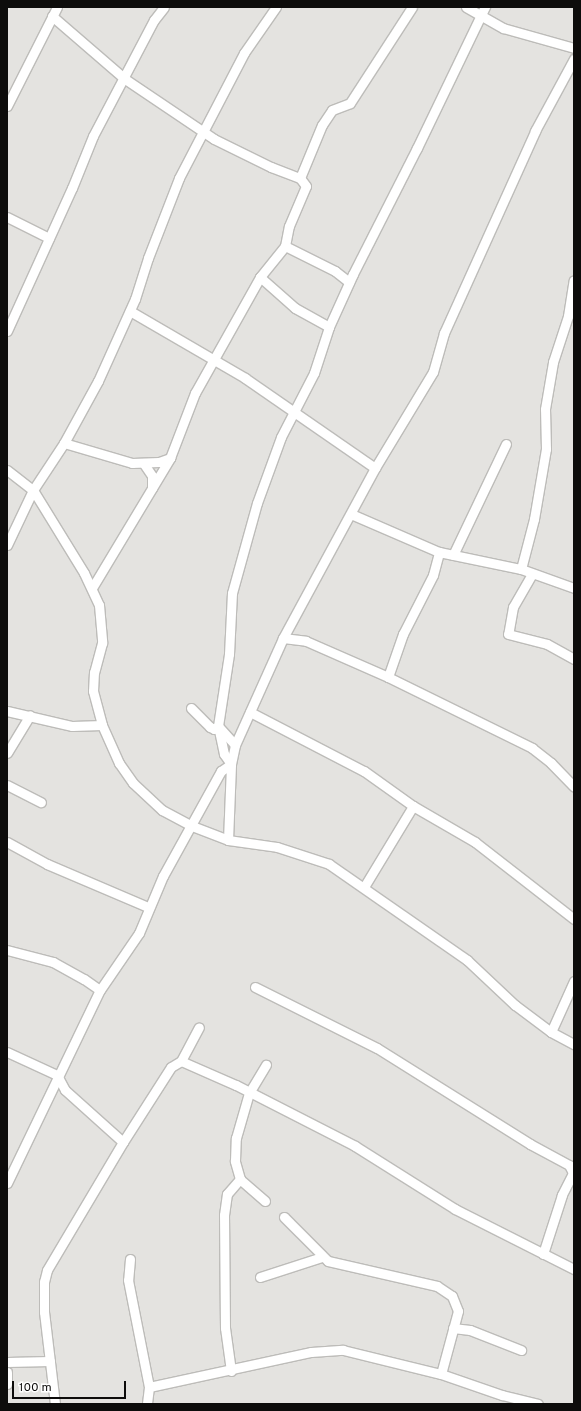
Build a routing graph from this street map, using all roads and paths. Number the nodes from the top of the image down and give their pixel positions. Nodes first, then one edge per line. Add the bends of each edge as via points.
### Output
1 (57, 7) edge
2 (164, 7) edge
3 (276, 7) edge
4 (412, 7) edge
5 (466, 7) edge
6 (485, 7) edge
7 (52, 16) junction
8 (481, 17) junction
9 (574, 48) edge
10 (574, 59) edge
11 (124, 79) junction
12 (7, 106) edge
13 (204, 132) junction
14 (300, 178) junction
15 (7, 217) edge
16 (49, 238) junction
17 (285, 246) junction
18 (260, 277) junction
19 (574, 280) edge
20 (349, 282) junction
21 (130, 311) junction
22 (571, 317) edge
23 (329, 327) junction
24 (7, 331) edge
25 (214, 360) junction
26 (294, 414) junction
27 (64, 443) junction
28 (506, 444) dead end
29 (170, 458) junction
30 (144, 464) junction
31 (374, 468) junction
32 (7, 470) edge
33 (152, 489) junction
34 (33, 490) junction
35 (352, 514) junction
36 (7, 545) edge
37 (438, 552) junction
38 (453, 555) junction
39 (521, 569) junction
40 (532, 574) junction
41 (92, 588) junction
42 (574, 588) edge
43 (284, 638) junction
44 (574, 659) edge
45 (388, 677) junction
46 (191, 708) dead end
47 (7, 711) edge
48 (250, 712) junction
49 (30, 715) junction
50 (102, 725) junction
51 (218, 726) junction
52 (235, 745) junction
53 (7, 753) edge
54 (231, 764) junction
55 (7, 785) edge
56 (574, 787) edge
57 (41, 802) dead end
58 (413, 806) junction
59 (192, 826) junction
60 (228, 840) junction
61 (7, 842) edge
62 (364, 887) junction
63 (148, 907) junction
64 (574, 920) edge
65 (7, 950) edge
66 (574, 981) edge
67 (255, 987) dead end
68 (100, 990) junction
69 (199, 1027) dead end
70 (551, 1032) junction
71 (574, 1044) edge
72 (7, 1052) edge
73 (181, 1061) junction
74 (266, 1066) dead end
75 (57, 1075) junction
76 (249, 1093) junction
77 (123, 1142) junction
78 (240, 1179) junction
79 (7, 1183) edge
80 (265, 1201) dead end
81 (284, 1217) dead end
82 (543, 1254) junction
83 (322, 1257) junction
84 (130, 1259) dead end
85 (574, 1269) edge
86 (260, 1277) dead end
87 (453, 1328) junction
88 (520, 1350) dead end
89 (50, 1361) junction
90 (7, 1362) edge
91 (231, 1371) junction
92 (7, 1372) edge
93 (441, 1374) junction
94 (7, 1384) edge
95 (149, 1387) junction
96 (500, 1400) edge
97 (55, 1404) edge
98 (147, 1404) edge
99 (538, 1404) edge

1 - 7 street
2 - 11 street via 154,20
3 - 13 street via 244,53
4 - 14 street via 350,103 332,110 322,125
5 - 8 street
6 - 8 street
7 - 11 street
7 - 12 street
8 - 9 street via 503,28
8 - 20 street
10 - 31 street via 535,131 444,333 433,372
11 - 13 street
11 - 16 street via 93,136
13 - 14 street via 270,167
13 - 21 street via 179,178
14 - 17 street via 306,186 289,226
15 - 16 street
16 - 24 street
17 - 18 street
17 - 20 street via 335,271
18 - 23 street via 295,308
18 - 25 street
19 - 22 street
20 - 23 street
21 - 25 street
21 - 27 street via 98,382
22 - 39 street via 553,362 545,409 546,449 534,519
23 - 26 street via 314,373
25 - 26 street
25 - 29 street via 195,393
26 - 31 street
26 - 51 street via 282,437 257,503 232,593 229,654
27 - 30 street
27 - 34 street
28 - 38 street
29 - 30 street
29 - 33 street
30 - 33 street via 152,476
31 - 35 street
32 - 34 street
33 - 41 street
34 - 36 street
34 - 41 street
35 - 37 street
35 - 43 street
37 - 38 street
37 - 45 street via 433,575 403,634
38 - 39 street
39 - 40 street
40 - 42 street
40 - 44 street via 514,607 508,634 547,644
41 - 50 street via 99,605 102,643 94,672 93,691
43 - 45 street via 306,640
43 - 48 street
45 - 56 street via 532,748
46 - 51 street via 210,727 214,729
47 - 49 street
48 - 52 street
48 - 58 street via 364,771
49 - 50 street via 72,726
49 - 53 street
50 - 59 street via 119,763 133,783 162,810
51 - 52 street
51 - 54 street via 224,754
52 - 54 street
54 - 59 street via 221,771
54 - 60 street
55 - 57 street
58 - 62 street
58 - 64 street via 475,842
59 - 60 street
59 - 63 street
60 - 62 street via 278,847 329,864
61 - 63 street via 47,864
62 - 70 street via 467,960 515,1005
63 - 68 street via 140,933
65 - 68 street via 53,962
66 - 70 street
67 - 82 street via 377,1048 530,1144 569,1165 573,1173 562,1195
68 - 75 street
69 - 73 street
70 - 71 street
72 - 75 street
73 - 76 street
73 - 77 street via 171,1067
74 - 76 street
75 - 77 street via 66,1090
75 - 79 street
76 - 78 street via 236,1138 235,1161
76 - 82 street via 355,1146 455,1209
77 - 89 street via 47,1270 44,1295
78 - 80 street
78 - 91 street via 226,1194 224,1215 226,1328
81 - 83 street
82 - 85 street
83 - 86 street
83 - 87 street via 328,1261 445,1290 452,1296 458,1311
84 - 95 street via 128,1280
87 - 88 street via 470,1330
87 - 93 street
89 - 90 street
89 - 97 street
91 - 93 street via 311,1352 343,1350
91 - 95 street
92 - 94 street
93 - 96 street
95 - 98 street
96 - 99 street

